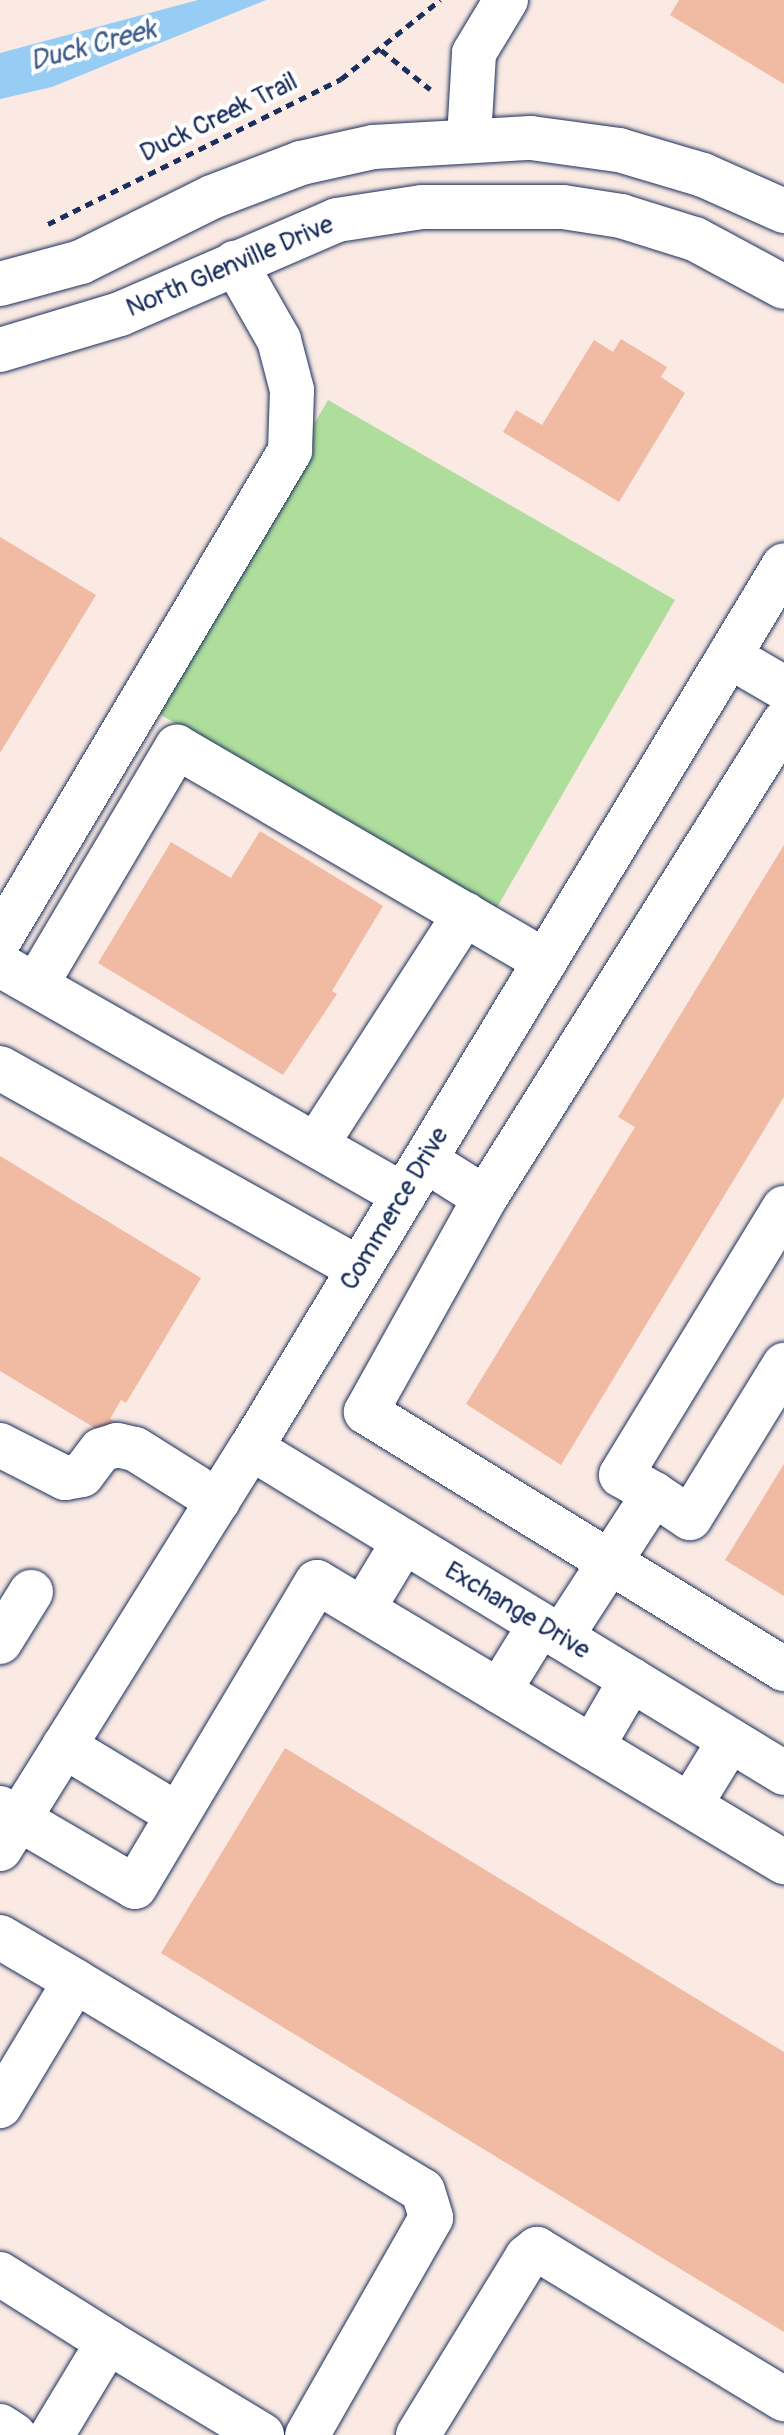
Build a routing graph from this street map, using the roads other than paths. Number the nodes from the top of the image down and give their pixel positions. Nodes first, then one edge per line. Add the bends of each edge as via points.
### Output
1 (506, 0) edge
2 (469, 138) junction
3 (784, 211) edge
4 (235, 263) junction
5 (0, 284) edge
6 (784, 287) edge
7 (0, 350) edge
8 (784, 565) edge
9 (729, 656) junction
10 (784, 688) edge
11 (784, 722) edge
12 (465, 914) junction
13 (0, 939) edge
14 (545, 961) junction
15 (18, 975) edge
16 (0, 1068) edge
17 (316, 1145) junction
18 (414, 1178) junction
19 (485, 1198) junction
20 (784, 1208) edge
21 (359, 1269) junction
22 (784, 1365) edge
23 (0, 1445) edge
24 (251, 1448) junction
25 (654, 1494) junction
26 (218, 1501) junction
27 (404, 1541) junction
28 (612, 1563) junction
29 (31, 1592) dead end
30 (363, 1609) junction
31 (551, 1631) junction
32 (0, 1642) edge
33 (784, 1669) edge
34 (631, 1680) junction
35 (499, 1691) junction
36 (730, 1740) junction
37 (64, 1746) junction
38 (592, 1747) junction
39 (784, 1773) edge
40 (690, 1805) junction
41 (178, 1815) junction
42 (6, 1826) edge
43 (778, 1846) edge
44 (0, 1937) edge
45 (75, 1981) junction
46 (0, 2106) edge
47 (0, 2274) edge
48 (108, 2342) junction
49 (784, 2399) edge
50 (0, 2426) edge
51 (14, 2435) edge
52 (52, 2435) edge
53 (262, 2435) edge
54 (307, 2435) edge
55 (418, 2435) edge

1 - 2 street via 474,53
2 - 3 street via 531,138 619,150 703,175
2 - 5 street via 373,147 301,163 212,197 81,262
4 - 6 street, North Glenville Drive via 337,220 422,207 563,207 621,216 695,239
4 - 7 street, North Glenville Drive via 120,314
4 - 13 street via 279,340 292,390 290,451
8 - 9 street, Commerce Drive
9 - 10 street
9 - 14 street, Commerce Drive
11 - 19 street
12 - 14 street
12 - 15 street via 177,747
12 - 17 street
14 - 18 street, Commerce Drive
15 - 17 street
16 - 21 street
17 - 18 street
18 - 19 street
18 - 21 street, Commerce Drive
19 - 28 street via 366,1412
20 - 25 street via 621,1475
21 - 24 street, Commerce Drive
22 - 25 street via 690,1518
23 - 26 street via 65,1478 82,1475 101,1450 117,1445 135,1449
24 - 26 street, Commerce Drive
24 - 27 street, Exchange Drive
25 - 28 street
26 - 37 street, Commerce Drive
27 - 30 street
27 - 31 street, Exchange Drive
28 - 31 street
28 - 33 street
29 - 32 street
30 - 35 street
30 - 41 street via 317,1582
31 - 34 street, Exchange Drive
31 - 35 street
34 - 36 street, Exchange Drive
34 - 38 street
35 - 38 street
36 - 39 street, Exchange Drive
36 - 40 street
37 - 41 street
37 - 42 street, Commerce Drive
38 - 40 street
40 - 43 street
41 - 42 street via 135,1887
44 - 45 street
45 - 46 street
45 - 54 street via 423,2191 431,2218
47 - 48 street
48 - 52 street
48 - 53 street
49 - 55 street via 537,2249 527,2257
50 - 51 street

